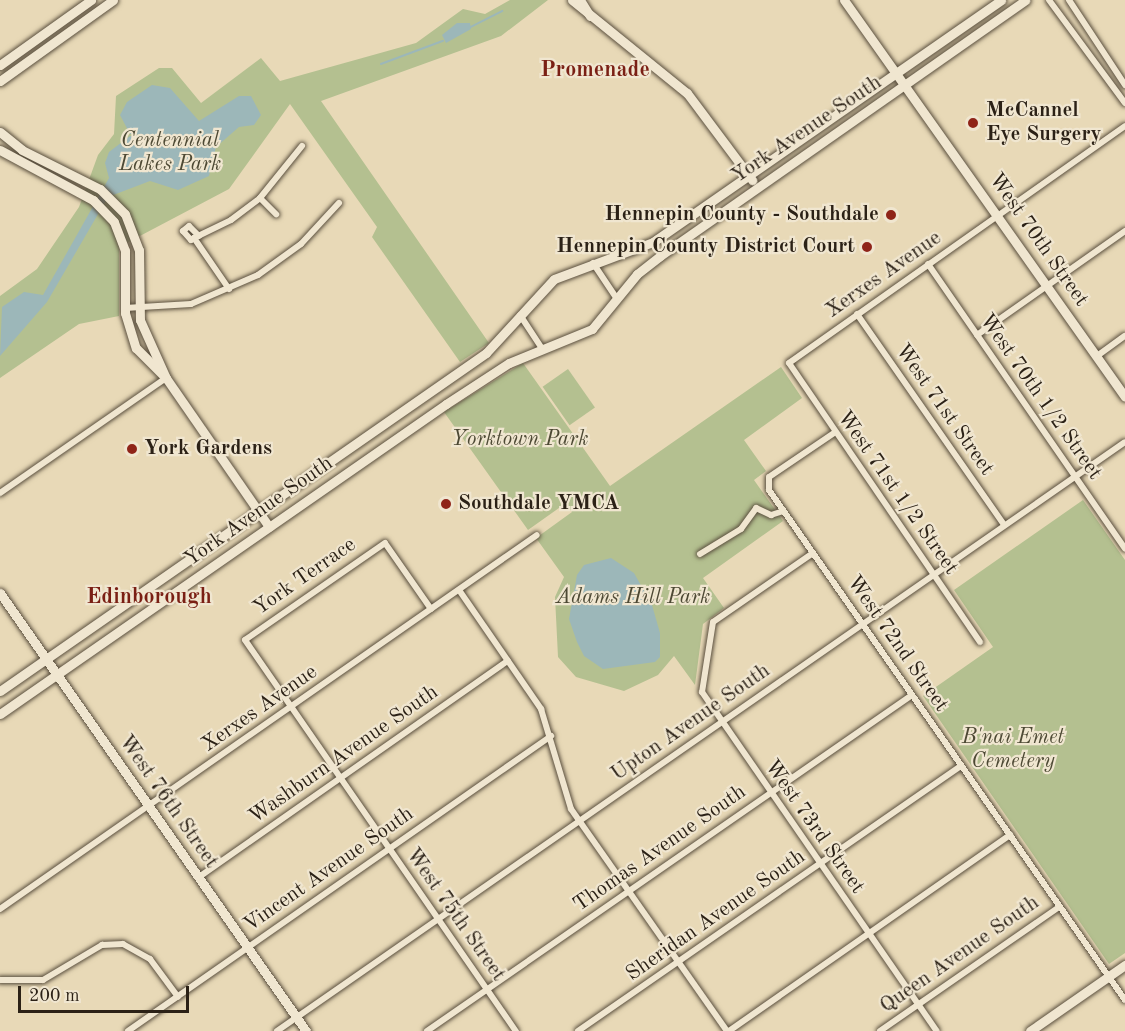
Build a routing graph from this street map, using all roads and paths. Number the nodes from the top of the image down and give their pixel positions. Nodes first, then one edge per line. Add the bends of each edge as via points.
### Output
1 (91, 0) edge
2 (113, 0) edge
3 (572, 0) edge
4 (580, 0) edge
5 (844, 0) edge
6 (851, 0) edge
7 (1001, 0) edge
8 (1025, 0) edge
9 (1049, 0) edge
10 (1069, 0) edge
11 (859, 16) junction
12 (591, 19) junction
13 (0, 65) edge
14 (898, 71) junction
15 (0, 81) edge
16 (907, 83) junction
17 (1125, 85) edge
18 (1125, 103) edge
19 (1125, 126) edge
20 (0, 132) edge
21 (302, 146) dead end
22 (0, 150) edge
23 (749, 176) junction
24 (756, 187) junction
25 (260, 198) junction
26 (339, 203) dead end
27 (276, 214) dead end
28 (999, 215) junction
29 (1125, 231) edge
30 (593, 263) junction
31 (928, 264) junction
32 (1048, 285) junction
33 (229, 289) junction
34 (617, 298) junction
35 (125, 308) junction
36 (138, 309) junction
37 (520, 314) junction
38 (857, 314) junction
39 (977, 335) junction
40 (1125, 336) edge
41 (543, 351) junction
42 (1097, 356) junction
43 (789, 363) joint
44 (166, 378) junction
45 (1125, 397) edge
46 (416, 403) junction
47 (426, 418) junction
48 (834, 432) junction
49 (1125, 442) edge
50 (1075, 477) junction
51 (0, 493) edge
52 (783, 511) junction
53 (258, 512) junction
54 (1005, 525) junction
55 (269, 527) junction
56 (537, 535) dead end
57 (1125, 547) edge
58 (813, 553) junction
59 (700, 554) dead end
60 (933, 575) junction
61 (459, 590) junction
62 (0, 593) edge
63 (431, 609) junction
64 (862, 624) junction
65 (245, 640) joint
66 (980, 642) dead end
67 (46, 659) junction
68 (508, 661) junction
69 (57, 674) junction
70 (0, 691) edge
71 (912, 695) junction
72 (290, 708) junction
73 (0, 714) edge
74 (721, 722) junction
75 (551, 736) junction
76 (961, 765) junction
77 (338, 778) junction
78 (770, 793) junction
79 (149, 806) junction
80 (579, 821) junction
81 (1010, 836) junction
82 (388, 848) junction
83 (820, 864) junction
84 (199, 877) junction
85 (629, 891) junction
86 (1059, 907) junction
87 (0, 909) edge
88 (437, 919) junction
89 (869, 934) junction
90 (248, 947) junction
91 (678, 962) junction
92 (1125, 965) edge
93 (1108, 976) junction
94 (0, 980) edge
95 (486, 989) junction
96 (177, 996) junction
97 (1125, 1000) edge
98 (919, 1005) junction
99 (297, 1017) junction
100 (128, 1031) edge
101 (277, 1031) edge
102 (306, 1031) edge
103 (427, 1031) edge
104 (516, 1031) edge
105 (578, 1031) edge
106 (728, 1031) edge
107 (880, 1031) edge
108 (937, 1031) edge
109 (1030, 1031) edge

1 - 13 street
2 - 15 street
3 - 12 street
4 - 12 street
5 - 11 street, West 70th Street
6 - 11 street, West 70th Street
7 - 14 street, York Avenue South
8 - 16 street, York Avenue South
9 - 18 street
10 - 17 street
11 - 14 street, West 70th Street
12 - 23 street via 687,93
14 - 16 street, West 70th Street
14 - 23 street, York Avenue South
16 - 24 street, York Avenue South
16 - 28 street, West 70th Street
19 - 28 street, Xerxes Avenue
20 - 36 street via 22,150 113,199 130,222 139,250
21 - 25 street
22 - 35 street via 104,209 125,251
23 - 24 street
23 - 30 street, York Avenue South via 653,242
24 - 34 street, York Avenue South via 637,274
25 - 27 street
25 - 33 street via 197,237
26 - 33 street via 287,255
28 - 31 street, Xerxes Avenue
28 - 32 street, West 70th Street
29 - 32 street
30 - 34 street
30 - 37 street, York Avenue South via 554,279
31 - 38 street, Xerxes Avenue
31 - 39 street, West 70th 1/2 Street
32 - 39 street
32 - 42 street, West 70th Street
33 - 36 street via 191,304
34 - 41 street, York Avenue South via 592,328
35 - 36 street
35 - 44 street via 136,348
36 - 44 street
37 - 41 street
37 - 46 street, York Avenue South via 486,353
38 - 43 street, Xerxes Avenue
38 - 54 street, West 71st Street
39 - 50 street, West 70th 1/2 Street
40 - 42 street
41 - 47 street, York Avenue South via 498,371
42 - 45 street, West 70th Street
43 - 48 street, West 71st 1/2 Street
44 - 51 street
44 - 53 street
46 - 47 street
46 - 53 street, York Avenue South
47 - 55 street, York Avenue South
48 - 52 street, West 72nd Street via 767,484
48 - 60 street, West 71st 1/2 Street
49 - 50 street, Upton Avenue South
50 - 54 street, Upton Avenue South
50 - 57 street, West 70th 1/2 Street
52 - 58 street, West 72nd Street
52 - 59 street via 771,515 756,508 741,529
53 - 55 street
53 - 67 street, York Avenue South
54 - 60 street, Upton Avenue South
55 - 69 street, York Avenue South
56 - 61 street, Xerxes Avenue
58 - 64 street, West 72nd Street
58 - 74 street, West 73rd Street via 708,629 702,692
60 - 64 street, Upton Avenue South
60 - 66 street, West 71st 1/2 Street
61 - 63 street, Xerxes Avenue
61 - 68 street
62 - 67 street, West 76th Street
63 - 65 street, York Terrace via 385,543
63 - 72 street, Xerxes Avenue
64 - 71 street, West 72nd Street
64 - 74 street, Upton Avenue South
65 - 72 street, West 75th Street
67 - 69 street, West 76th Street
67 - 70 street, York Avenue South
68 - 75 street via 541,709
68 - 77 street, Washburn Avenue South
69 - 73 street, York Avenue South
69 - 79 street, West 76th Street
71 - 76 street, West 72nd Street
71 - 78 street, Thomas Avenue South
72 - 77 street, West 75th Street
72 - 79 street, Xerxes Avenue
74 - 78 street, West 73rd Street
74 - 80 street, Upton Avenue South
75 - 80 street via 559,783
75 - 82 street, Vincent Avenue South
76 - 81 street, West 72nd Street
76 - 83 street, Sheridan Avenue South
77 - 82 street, West 75th Street
77 - 84 street, Washburn Avenue South
78 - 83 street, West 73rd Street
78 - 85 street, Thomas Avenue South
79 - 84 street, West 76th Street
79 - 87 street, Xerxes Avenue
80 - 85 street
80 - 88 street, Upton Avenue South
81 - 86 street, West 72nd Street
81 - 89 street
82 - 88 street, West 75th Street
82 - 90 street, Vincent Avenue South
83 - 89 street, West 73rd Street
83 - 91 street, Sheridan Avenue South
84 - 90 street, West 76th Street
85 - 91 street
85 - 95 street, Thomas Avenue South
86 - 93 street, West 72nd Street
86 - 98 street, Queen Avenue South
88 - 95 street, West 75th Street
88 - 99 street, Upton Avenue South
89 - 98 street, West 73rd Street
89 - 106 street
90 - 96 street, Vincent Avenue South
90 - 99 street, West 76th Street
91 - 105 street, Sheridan Avenue South
91 - 106 street
92 - 93 street
93 - 97 street, West 72nd Street
93 - 109 street
94 - 96 street via 43,980 102,945 123,944 150,959
95 - 103 street, Thomas Avenue South
95 - 104 street, West 75th Street
96 - 100 street, Vincent Avenue South
98 - 107 street, Queen Avenue South
98 - 108 street, West 73rd Street
99 - 101 street, Upton Avenue South
99 - 102 street, West 76th Street

